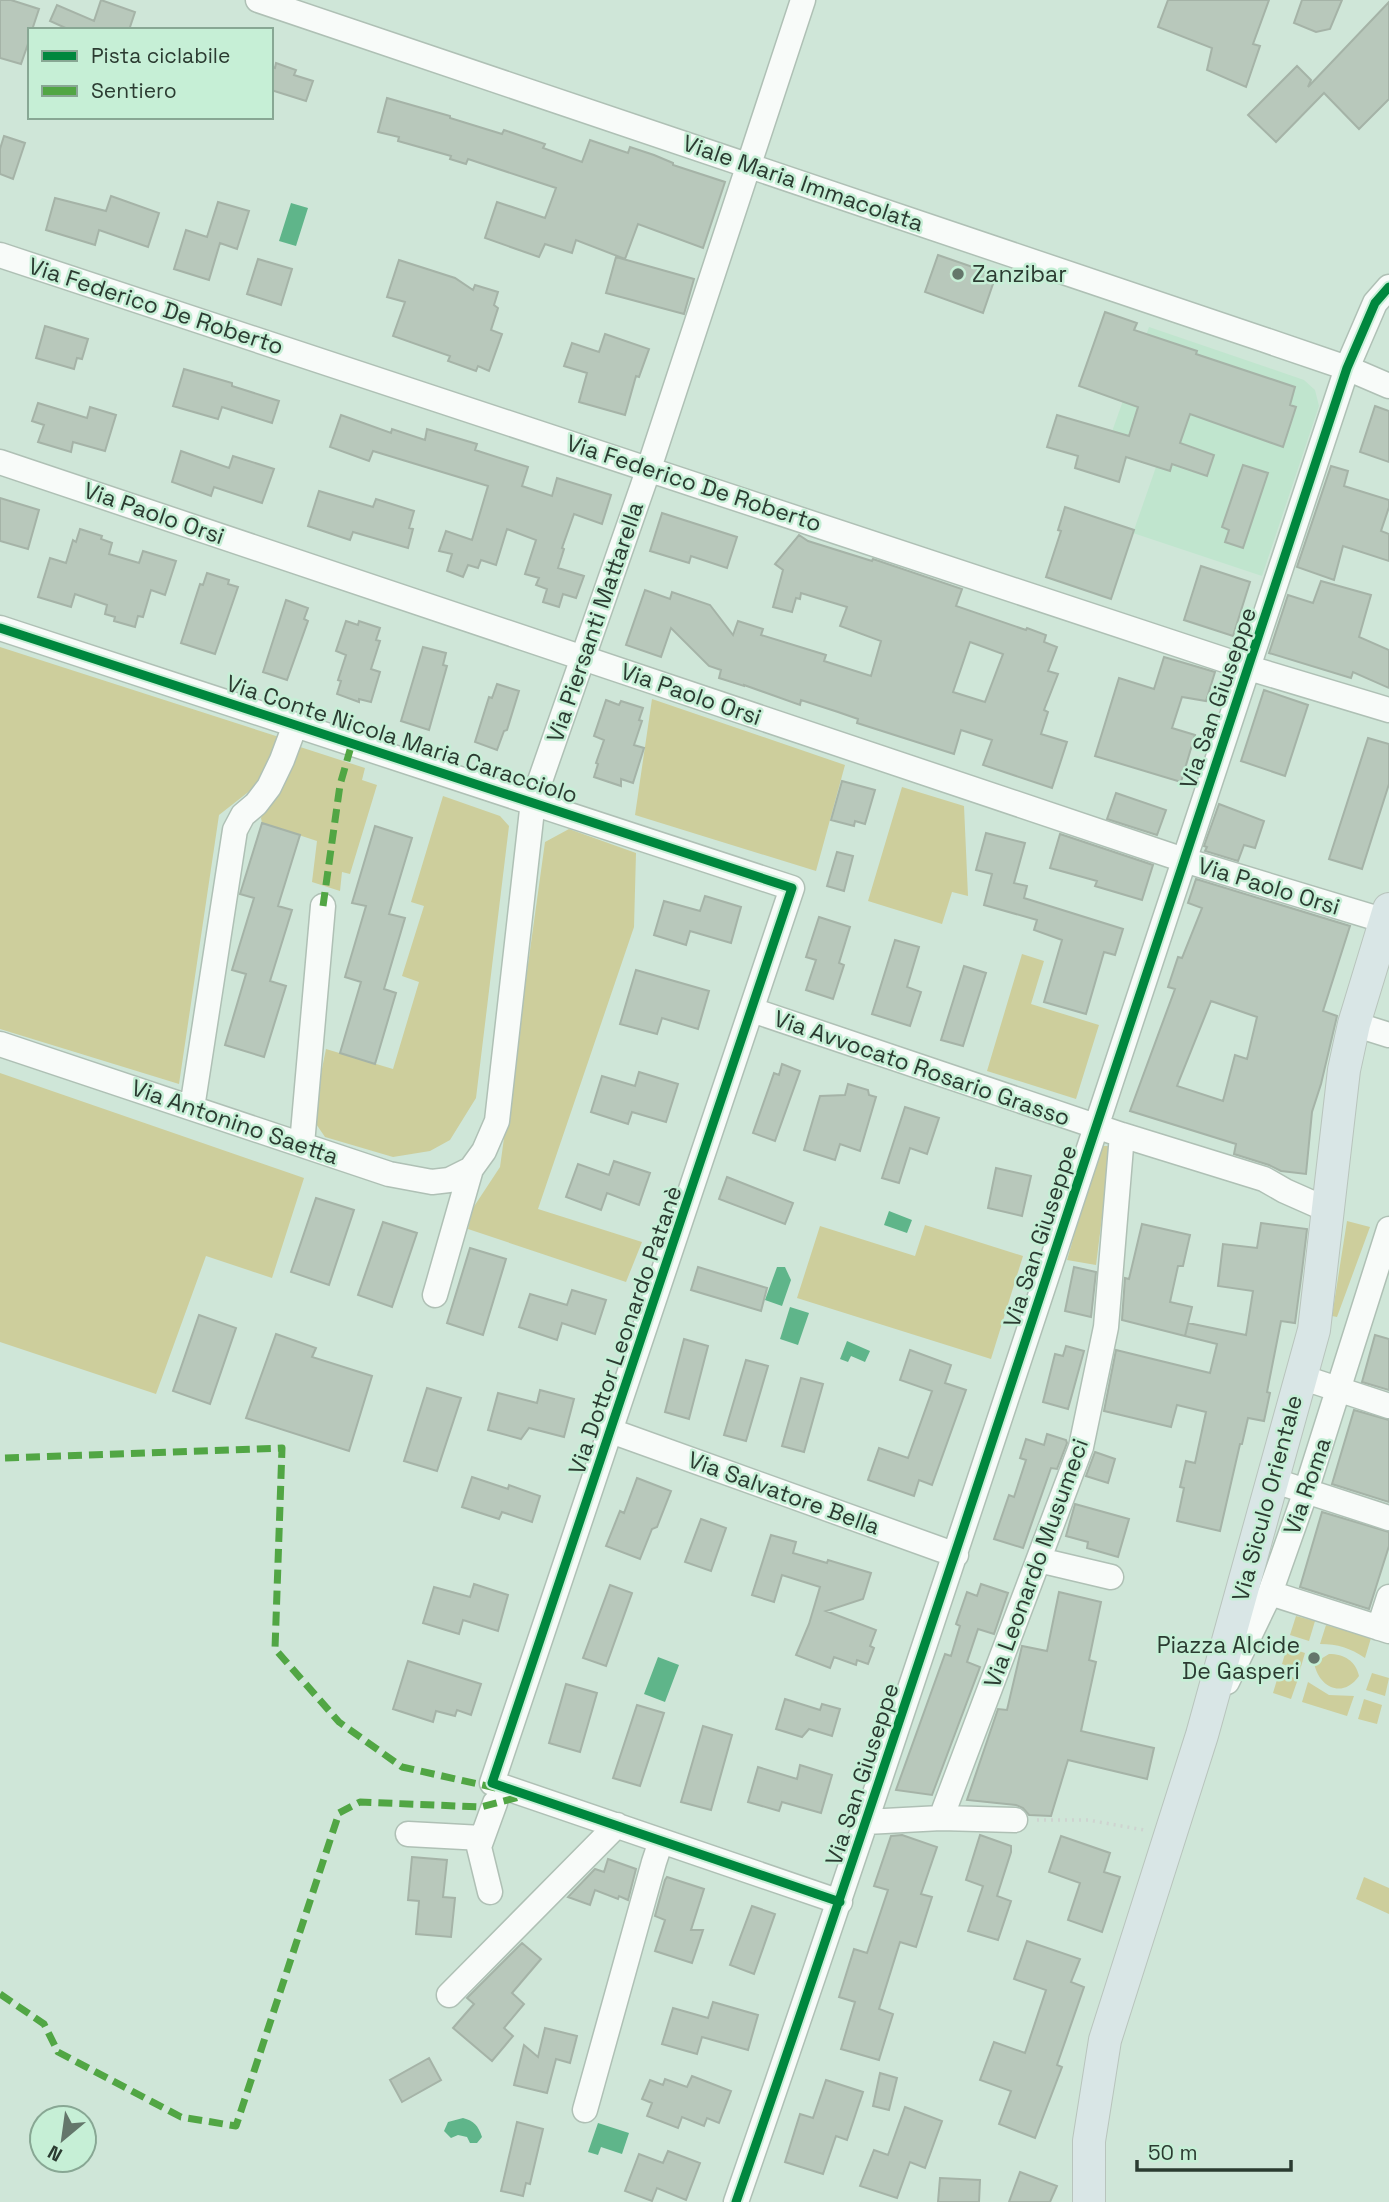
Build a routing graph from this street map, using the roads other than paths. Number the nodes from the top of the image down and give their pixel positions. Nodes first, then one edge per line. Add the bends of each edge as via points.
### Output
1 (258, 0) edge
2 (803, 0) edge
3 (749, 164) junction
4 (0, 255) edge
5 (1389, 287) edge
6 (1348, 368) junction
7 (1389, 374) edge
8 (1389, 386) edge
9 (0, 462) edge
10 (649, 468) junction
11 (0, 628) edge
12 (583, 658) junction
13 (1249, 667) junction
14 (1389, 710) edge
15 (295, 724) junction
16 (533, 801) junction
17 (1184, 860) junction
18 (792, 888) joint
19 (323, 906) dead end
20 (1387, 917) edge
21 (752, 1010) junction
22 (1354, 1024) junction
23 (1389, 1035) edge
24 (0, 1044) edge
25 (192, 1108) junction
26 (1096, 1126) junction
27 (1122, 1135) junction
28 (302, 1144) junction
29 (471, 1169) junction
30 (1328, 1210) junction
31 (1389, 1229) edge
32 (435, 1295) dead end
33 (1301, 1377) junction
34 (1339, 1390) junction
35 (1389, 1406) edge
36 (611, 1432) junction
37 (1272, 1480) junction
38 (1306, 1491) junction
39 (1389, 1518) edge
40 (956, 1555) junction
41 (1039, 1560) junction
42 (1111, 1577) dead end
43 (1270, 1593) junction
44 (1389, 1597) edge
45 (1384, 1629) edge
46 (1202, 1735) junction
47 (494, 1793) junction
48 (942, 1818) junction
49 (1015, 1820) road end
50 (866, 1822) junction
51 (617, 1825) junction
52 (408, 1834) dead end
53 (482, 1838) junction
54 (661, 1841) junction
55 (490, 1892) dead end
56 (841, 1902) junction
57 (449, 1995) dead end
58 (586, 2110) dead end
59 (736, 2202) edge
60 (1089, 2202) edge

1 - 3 street, Viale Maria Immacolata
2 - 3 street, Via Piersanti Mattarella
3 - 6 street, Viale Maria Immacolata
3 - 10 street, Via Piersanti Mattarella
4 - 10 street, Via Federico De Roberto
5 - 6 street, Via San Giuseppe via 1375,303
6 - 7 street, Viale Maria Immacolata
6 - 8 street, Viale Maria Immacolata
6 - 13 street, Via San Giuseppe
9 - 12 street, Via Paolo Orsi
10 - 12 street, Via Piersanti Mattarella
10 - 13 street, Via Federico De Roberto
11 - 15 street, Via Conte Nicola Maria Caracciolo
12 - 16 street, Via Piersanti Mattarella
12 - 17 street, Via Paolo Orsi
13 - 14 street, Via Federico De Roberto
13 - 17 street, Via San Giuseppe
15 - 16 street, Via Conte Nicola Maria Caracciolo
15 - 25 street via 270,787 235,830
16 - 18 street, Via Conte Nicola Maria Caracciolo
16 - 29 street, Via Piersanti Mattarella via 497,1121
17 - 20 street, Via Paolo Orsi
17 - 26 street, Via San Giuseppe
18 - 21 street, Via Dottor Leonardo Patanè
19 - 28 street
20 - 22 main road, Via Siculo Orientale
21 - 26 street, Via Avvocato Rosario Grasso
21 - 36 street, Via Dottor Leonardo Patanè
22 - 23 street
22 - 30 main road, Via Siculo Orientale via 1344,1070
24 - 25 street, Via Antonino Saetta
25 - 28 street, Via Antonino Saetta
26 - 27 street, Via Avvocato Rosario Grasso
26 - 40 street, Via San Giuseppe
27 - 30 street, Via Avvocato Rosario Grasso via 1264,1179
27 - 41 street, Via Leonardo Musumeci via 1106,1327 1081,1447
28 - 29 street, Via Antonino Saetta via 389,1174 432,1182
29 - 32 street, Via Piersanti Mattarella
30 - 33 main road, Via Siculo Orientale via 1314,1330
31 - 34 street, Via Roma
33 - 34 street
33 - 37 main road, Via Siculo Orientale
34 - 35 street
34 - 38 street, Via Roma
36 - 40 street, Via Salvatore Bella
36 - 47 street, Via Dottor Leonardo Patanè
37 - 38 street
37 - 46 main road, Via Siculo Orientale
38 - 39 street
38 - 43 street, Via Roma
40 - 50 street, Via San Giuseppe
41 - 42 street
41 - 48 street, Via Leonardo Musumeci
43 - 45 street
43 - 46 street, Via Roma
44 - 45 street
46 - 60 main road, Via Siculo Orientale via 1105,2040 1089,2140
47 - 51 street
47 - 53 street, Via Dottor Leonardo Patanè
48 - 49 street
48 - 50 street
50 - 56 street, Via San Giuseppe
51 - 54 street
51 - 57 street
52 - 53 street
53 - 55 street via 479,1847
54 - 56 street
54 - 58 street
56 - 59 street, Via San Giuseppe

